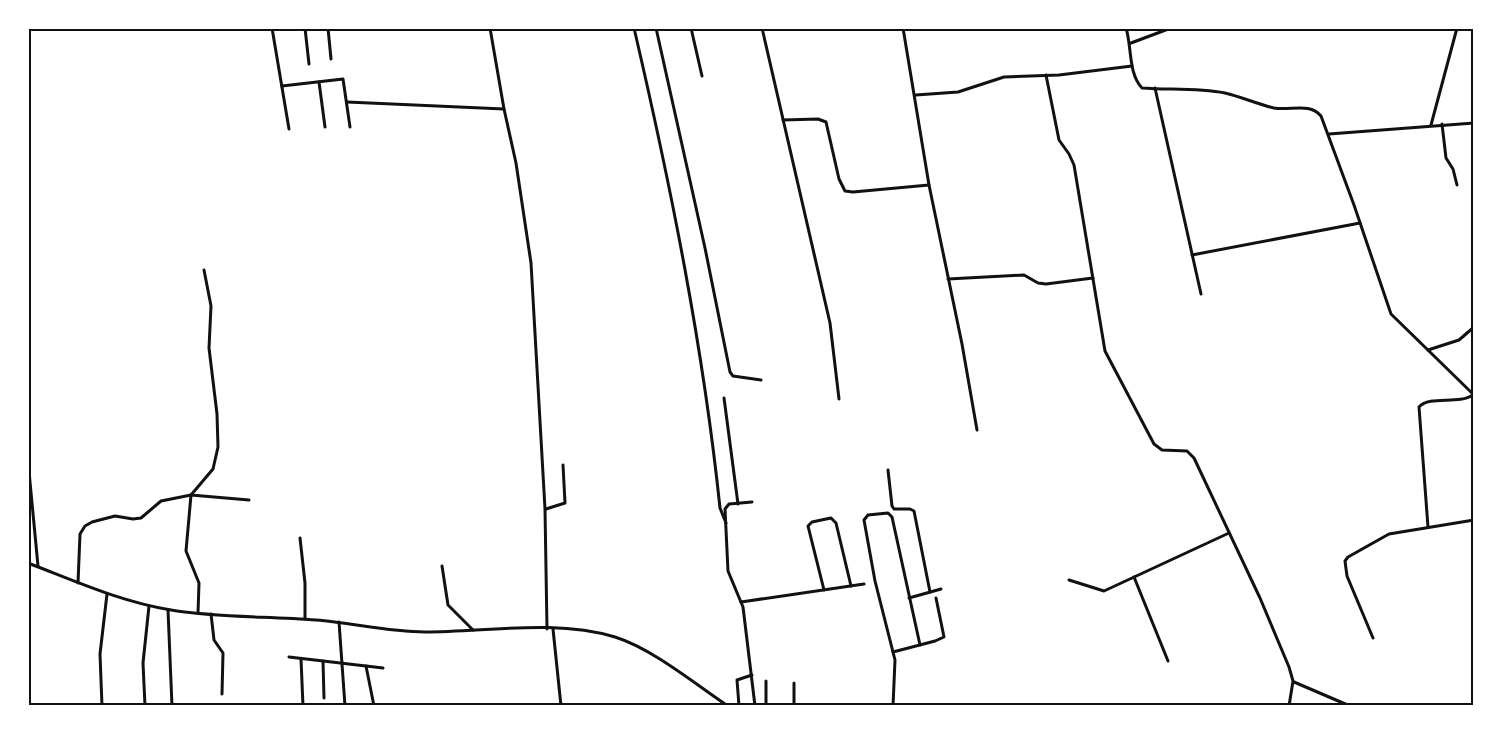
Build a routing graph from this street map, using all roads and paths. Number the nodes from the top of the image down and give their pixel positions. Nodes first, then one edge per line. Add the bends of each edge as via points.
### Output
1 (272, 28) edge
2 (305, 28) edge
3 (328, 28) edge
4 (490, 28) edge
5 (634, 28) edge
6 (656, 28) edge
7 (691, 28) edge
8 (762, 28) edge
9 (903, 28) edge
10 (1126, 28) edge
11 (1171, 28) edge
12 (1456, 28) edge
13 (1130, 44) junction
14 (331, 59) dead end
15 (309, 64) dead end
16 (1132, 66) junction
17 (1046, 75) junction
18 (702, 76) dead end
19 (319, 81) junction
20 (282, 86) junction
21 (1155, 88) junction
22 (915, 95) junction
23 (347, 102) junction
24 (504, 109) junction
25 (783, 120) junction
26 (1473, 123) edge
27 (1442, 124) junction
28 (1431, 125) junction
29 (325, 127) dead end
30 (350, 127) dead end
31 (289, 129) dead end
32 (1328, 134) junction
33 (929, 185) junction
34 (1457, 185) dead end
35 (1360, 223) junction
36 (1192, 255) junction
37 (204, 270) dead end
38 (1093, 278) junction
39 (948, 279) junction
40 (1201, 294) dead end
41 (1473, 327) edge
42 (1428, 350) junction
43 (761, 380) dead end
44 (1473, 395) edge
45 (724, 398) dead end
46 (838, 399) dead end
47 (977, 430) dead end
48 (28, 461) edge
49 (563, 465) dead end
50 (888, 470) dead end
51 (191, 495) junction
52 (249, 500) dead end
53 (752, 502) dead end
54 (738, 504) junction
55 (893, 508) junction
56 (545, 510) junction
57 (889, 514) junction
58 (1473, 520) edge
59 (726, 523) junction
60 (1428, 527) junction
61 (1229, 533) junction
62 (300, 538) dead end
63 (28, 563) edge
64 (38, 567) junction
65 (442, 567) dead end
66 (1134, 577) junction
67 (1069, 580) dead end
68 (78, 584) junction
69 (864, 584) dead end
70 (852, 586) junction
71 (941, 589) dead end
72 (824, 590) junction
73 (930, 592) junction
74 (107, 593) junction
75 (909, 598) junction
76 (936, 598) dead end
77 (741, 602) junction
78 (149, 606) junction
79 (168, 610) junction
80 (198, 613) junction
81 (211, 614) junction
82 (305, 619) junction
83 (339, 622) junction
84 (547, 629) junction
85 (553, 629) junction
86 (473, 630) junction
87 (1373, 638) dead end
88 (920, 645) junction
89 (894, 652) junction
90 (289, 657) dead end
91 (301, 658) junction
92 (323, 661) junction
93 (1168, 661) dead end
94 (341, 662) junction
95 (366, 666) junction
96 (383, 668) dead end
97 (752, 675) junction
98 (766, 681) dead end
99 (1293, 681) junction
100 (794, 683) dead end
101 (222, 694) dead end
102 (324, 699) dead end
103 (102, 705) edge
104 (145, 705) edge
105 (172, 705) edge
106 (303, 705) edge
107 (345, 705) edge
108 (374, 705) edge
109 (561, 705) edge
110 (728, 705) edge
111 (739, 705) edge
112 (755, 705) edge
113 (766, 705) edge
114 (794, 705) edge
115 (893, 705) edge
116 (1289, 705) edge
117 (1350, 705) edge

1 - 20 street
2 - 15 street
3 - 14 street
4 - 24 street
5 - 59 street via 690,288 720,508
6 - 43 street via 730,372
7 - 18 street
8 - 25 street
9 - 22 street
10 - 13 street
11 - 13 street
12 - 28 street
13 - 16 street
16 - 17 street
16 - 21 street via 1142,88
17 - 22 street via 996,78 958,92
17 - 38 street via 1059,140 1074,165
19 - 20 street
19 - 23 street via 344,79
19 - 29 street
20 - 31 street
21 - 32 street via 1218,92 1272,107 1314,110 1322,116
21 - 36 street
22 - 33 street
23 - 24 street
23 - 30 street
24 - 56 street via 531,263
25 - 33 street via 826,122 845,191
25 - 46 street via 830,323
26 - 27 street
27 - 28 street
27 - 34 street via 1446,158
28 - 32 street
32 - 35 street
33 - 39 street
35 - 36 street
35 - 42 street via 1391,314
36 - 40 street
37 - 51 street via 211,306 209,348 218,447 213,469
38 - 39 street via 1046,284 1024,275
38 - 61 street via 1107,357 1154,444 1162,450 1186,451 1194,458
39 - 47 street
41 - 42 street via 1459,340
42 - 44 street
44 - 60 street via 1419,407
45 - 54 street
48 - 64 street
49 - 56 street via 565,503
50 - 55 street
51 - 52 street
51 - 68 street via 161,501 141,518 115,516 85,526 80,534
51 - 80 street via 186,551 199,583
53 - 54 street
54 - 59 street via 726,507
55 - 57 street
55 - 73 street via 914,511
56 - 84 street
57 - 75 street
57 - 89 street via 868,515 864,520
58 - 60 street
59 - 77 street via 728,571
60 - 87 street via 1382,537 1345,561 1347,576
61 - 66 street
61 - 99 street
62 - 82 street
63 - 64 street
64 - 68 street
65 - 86 street via 448,605
66 - 67 street via 1104,591
66 - 93 street
68 - 74 street
69 - 70 street
70 - 72 street
70 - 72 street via 836,523 831,519 808,526
71 - 73 street
72 - 77 street
73 - 75 street
74 - 78 street
74 - 103 street via 100,654
75 - 88 street
76 - 88 street via 944,637
77 - 97 street
78 - 79 street
78 - 104 street via 143,663
79 - 80 street
79 - 105 street
80 - 81 street
81 - 82 street
81 - 101 street via 214,640 223,653
82 - 83 street
83 - 86 street via 404,631
83 - 94 street
84 - 85 street
84 - 86 street
85 - 109 street
85 - 110 street via 601,634 638,647
88 - 89 street
89 - 115 street
90 - 91 street
91 - 92 street
91 - 106 street
92 - 94 street
92 - 102 street
94 - 95 street
94 - 107 street
95 - 96 street
95 - 108 street
97 - 111 street via 736,680
97 - 112 street
98 - 113 street
99 - 116 street
99 - 117 street
100 - 114 street

